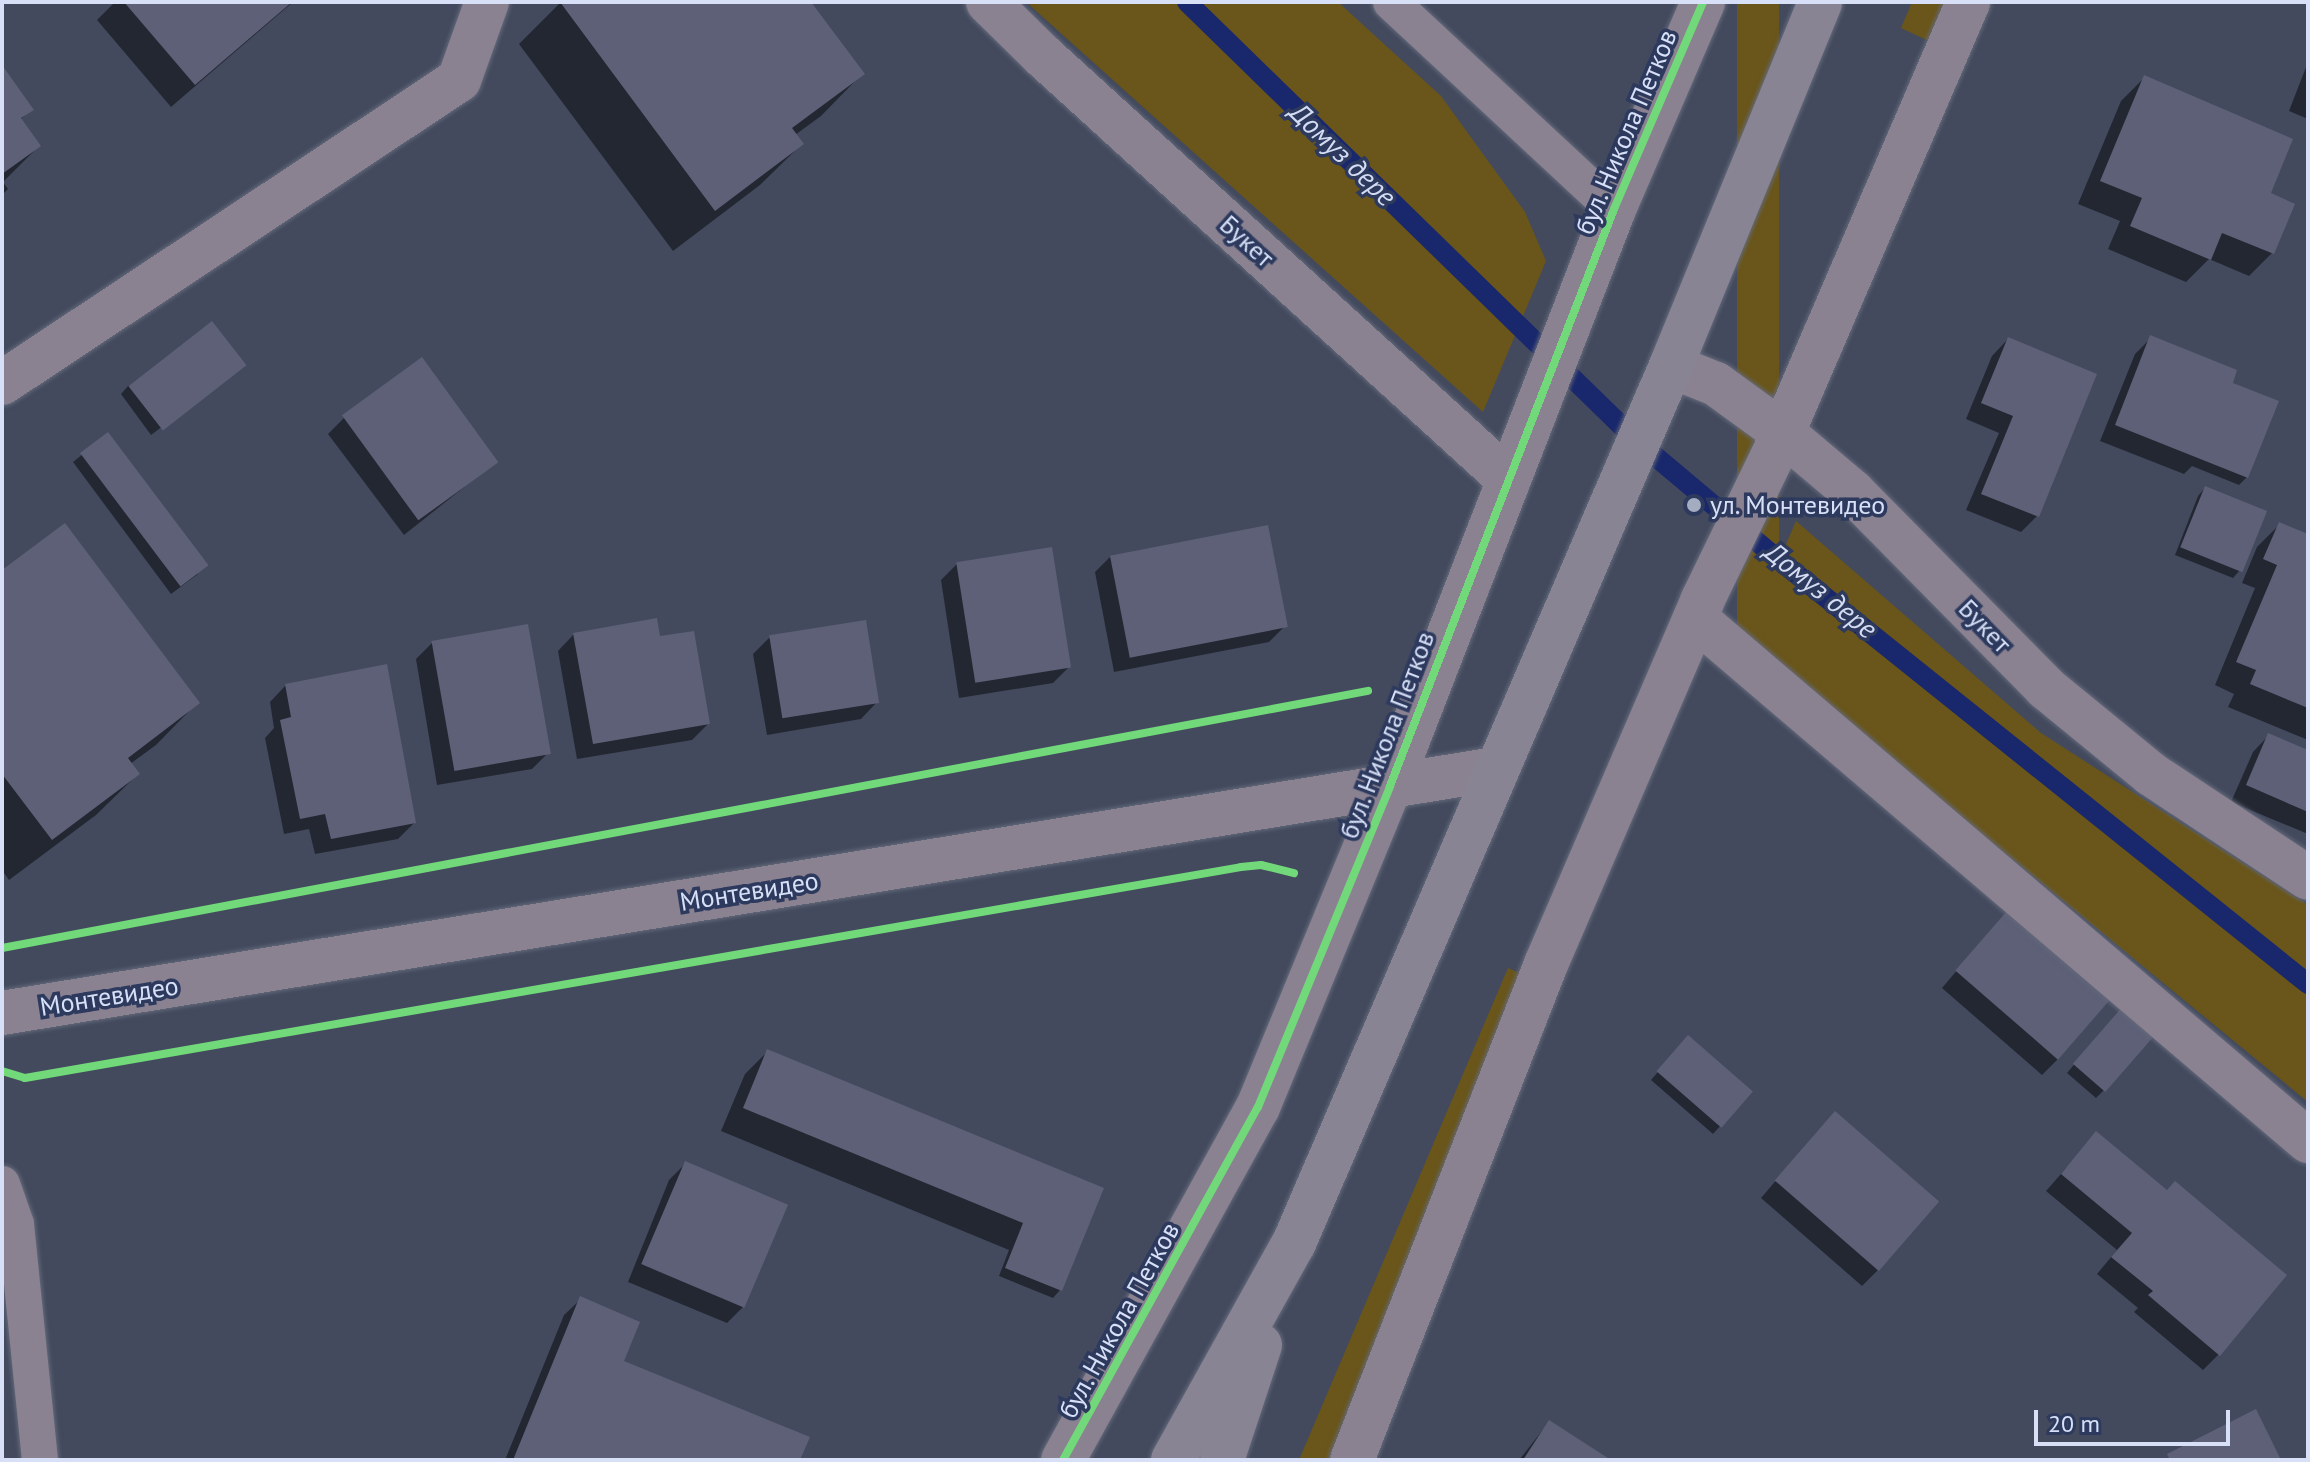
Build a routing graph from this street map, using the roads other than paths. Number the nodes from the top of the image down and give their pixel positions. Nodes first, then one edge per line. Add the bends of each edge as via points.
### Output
1 (487, 2) edge
2 (988, 2) edge
3 (1391, 2) edge
4 (1703, 2) edge
5 (1820, 2) edge
6 (1968, 2) edge
7 (1614, 209) junction
8 (1671, 366) junction
9 (2, 383) edge
10 (1778, 442) junction
11 (1514, 461) junction
12 (1699, 610) junction
13 (1496, 769) junction
14 (1390, 786) junction
15 (2308, 878) edge
16 (2, 1013) edge
17 (2308, 1141) edge
18 (2, 1184) edge
19 (1294, 1243) junction
20 (40, 1460) edge
21 (1063, 1460) edge
22 (1173, 1460) edge
23 (1222, 1460) edge
24 (1352, 1460) edge

1 - 9 street via 459,80
2 - 11 street, Букет via 1043,56
3 - 7 lane
4 - 7 street, бул. Никола Петков
5 - 8 highway
6 - 10 street
7 - 11 street, бул. Никола Петков
8 - 10 street, Букет via 1716,384
8 - 13 highway
10 - 12 street
10 - 15 street, Букет via 1853,492 2046,688 2151,774
11 - 14 street, бул. Никола Петков
12 - 17 street
12 - 24 street via 1546,964
13 - 14 street, Монтевидео
13 - 19 highway
14 - 16 street, Монтевидео
14 - 21 street, бул. Никола Петков via 1258,1107
18 - 20 lane via 16,1224
19 - 22 highway
19 - 23 highway

